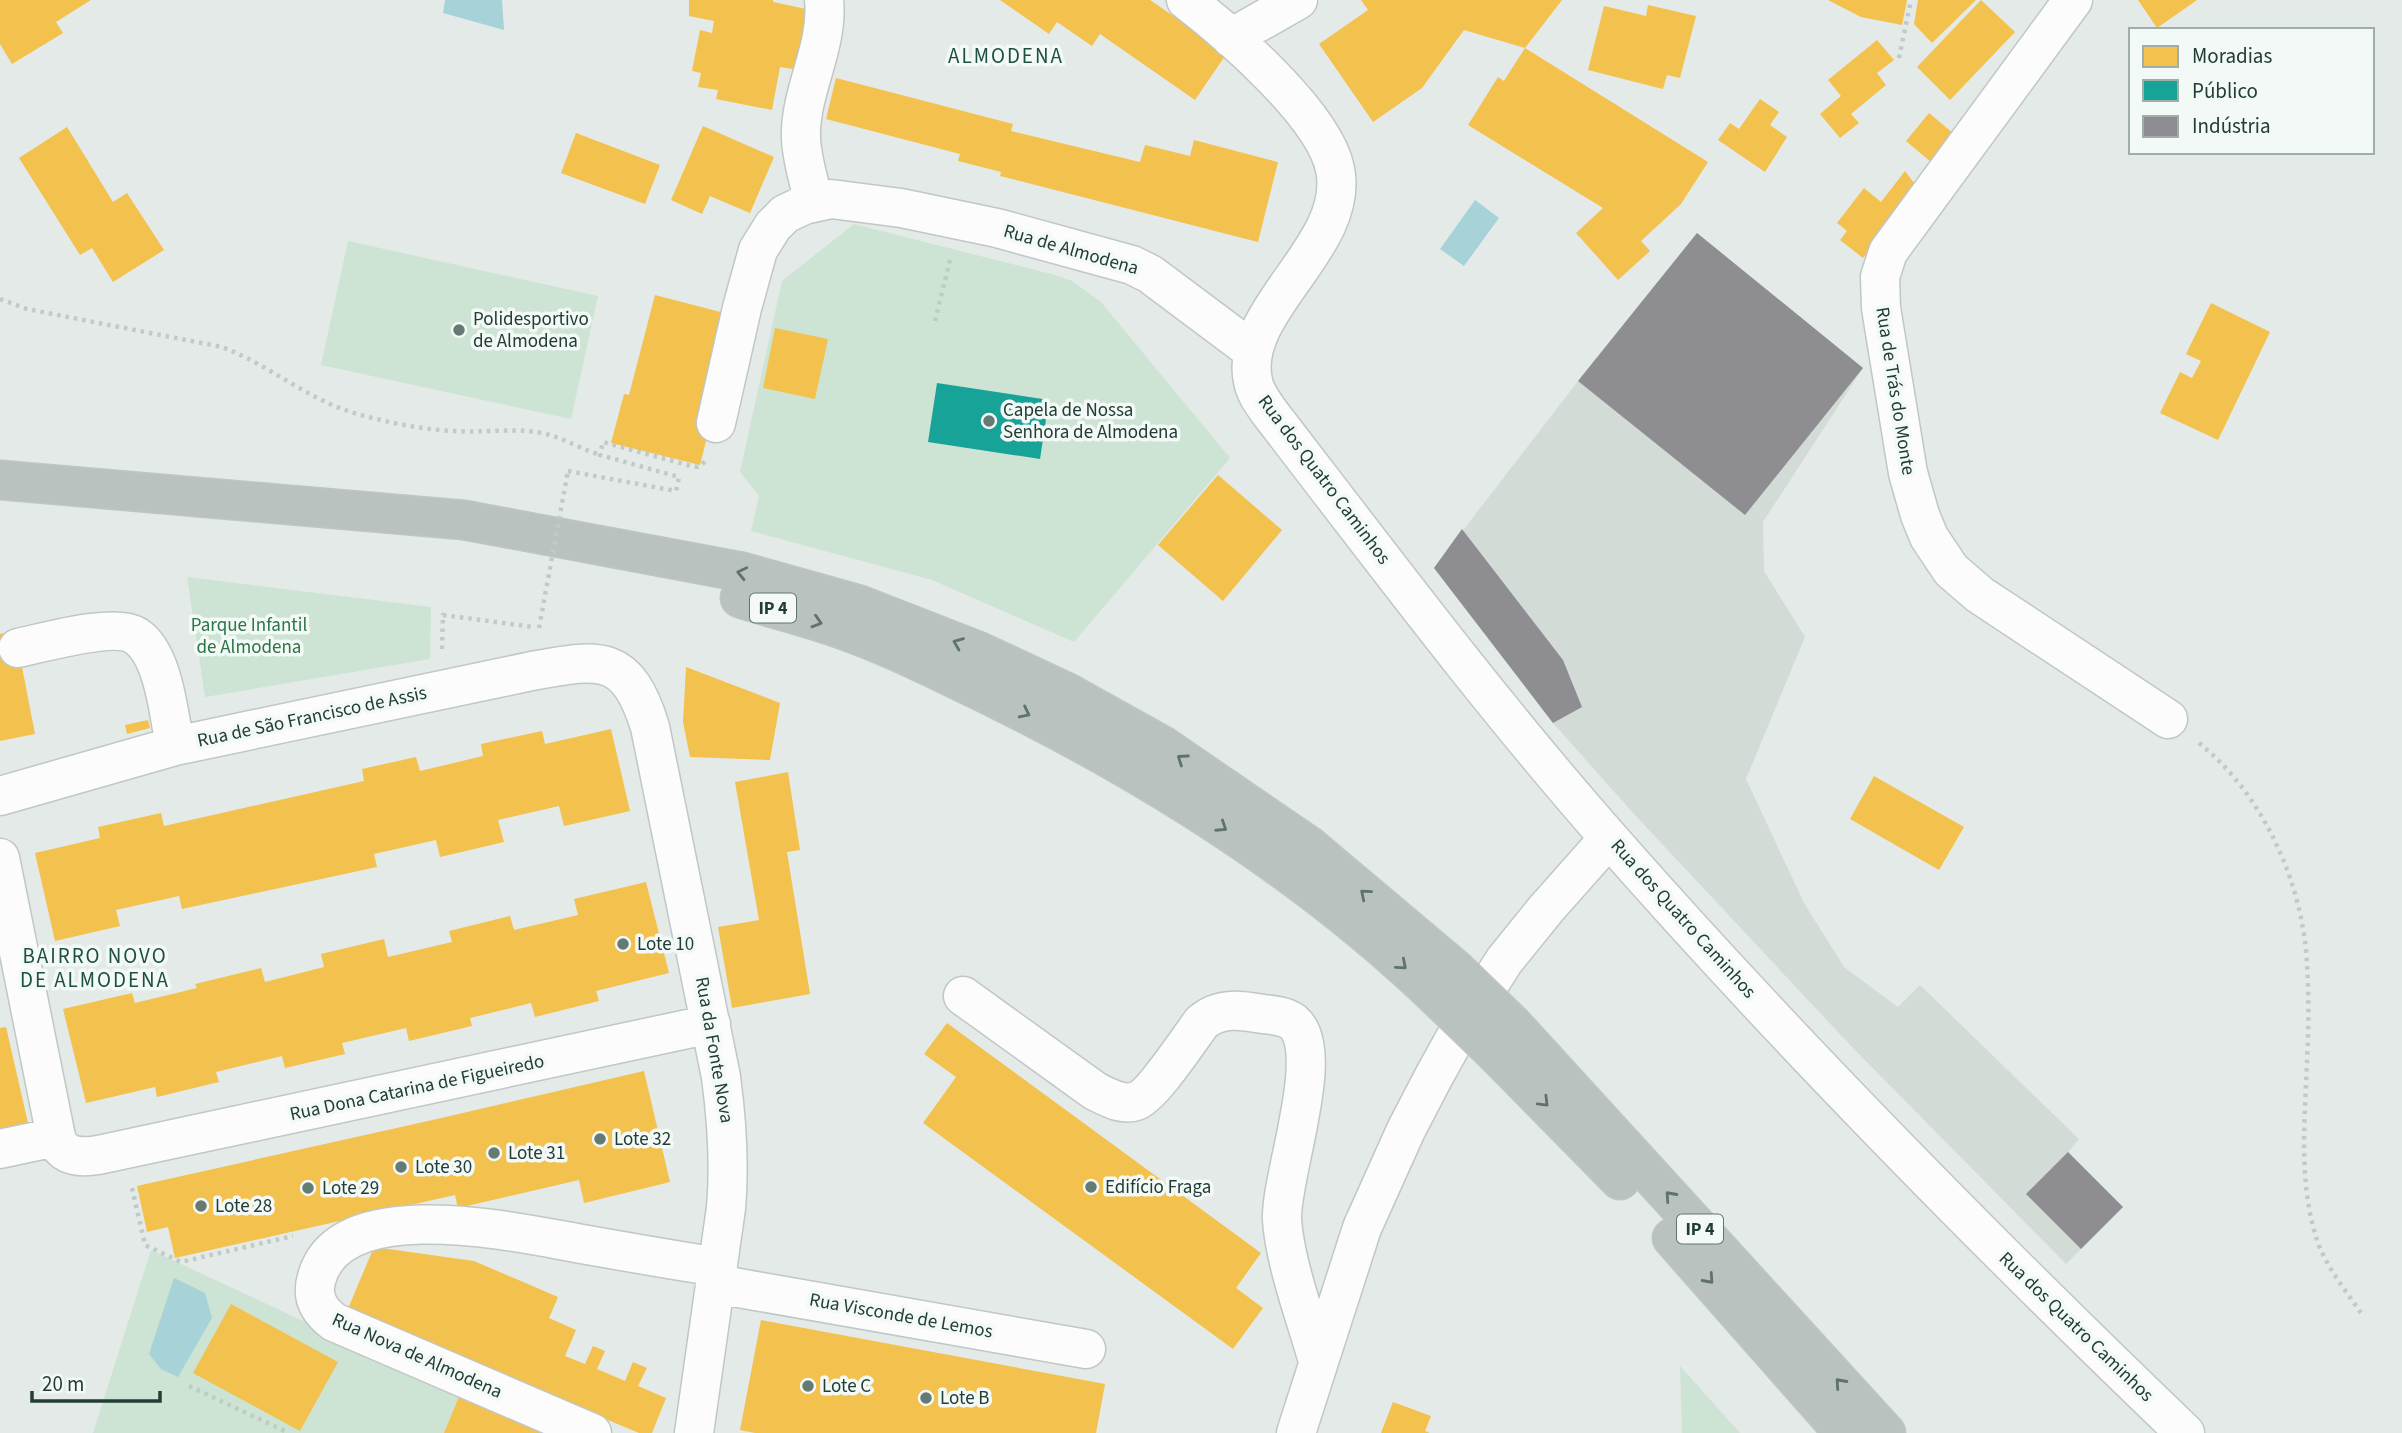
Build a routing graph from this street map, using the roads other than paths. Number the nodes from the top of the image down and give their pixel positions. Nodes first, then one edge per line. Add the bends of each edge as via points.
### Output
1 (824, 0) edge
2 (1186, 0) edge
3 (1298, 0) edge
4 (2073, 0) edge
5 (1231, 38) junction
6 (814, 202) junction
7 (1253, 351) junction
8 (716, 423) dead end
9 (0, 480) edge
10 (0, 504) edge
11 (19, 648) dead end
12 (626, 677) joint
13 (2168, 719) road end
14 (174, 746) junction
15 (0, 796) edge
16 (1609, 838) junction
17 (0, 858) edge
18 (12, 975) edge
19 (1448, 985) junction
20 (964, 996) dead end
21 (711, 1024) junction
22 (1505, 1040) junction
23 (56, 1137) junction
24 (0, 1149) edge
25 (717, 1275) junction
26 (1086, 1349) dead end
27 (1318, 1361) junction
28 (592, 1433) edge
29 (694, 1433) edge
30 (1296, 1433) edge
31 (1844, 1433) edge
32 (1886, 1433) edge
33 (2186, 1433) edge

1 - 6 street via 801,138
2 - 5 street
3 - 5 street
4 - 13 street, Rua de Trás do Monte via 1888,252 1880,277 1881,308 1913,494 1929,537 1951,570 1980,595
5 - 7 street via 1306,113 1335,171 1327,223
6 - 7 street, Rua de Almodena via 864,202 960,220 1132,265
6 - 8 street, Rua de Almodena via 785,214 762,240 743,300
7 - 16 street, Rua dos Quatro Caminhos via 1252,379 1270,413 1491,698
19 -> 9 highway, IP 4 via 1309,846 1163,746 1066,692 978,651 860,605 742,572 464,520
10 -> 19 highway, IP 4 via 341,531 539,556 733,596 851,632 1067,734 1160,787
11 - 14 street via 90,634 135,635 159,671
12 - 14 street, Rua de São Francisco de Assis via 608,665 583,663
12 - 21 street, Rua da Fonte Nova via 650,727
14 - 15 street, Rua de São Francisco de Assis
16 - 27 street via 1504,961 1444,1059 1362,1228
16 - 33 street, Rua dos Quatro Caminhos via 1846,1097
17 - 18 street
18 - 23 street
19 - 22 highway, IP 4, bridge
20 - 27 street via 1095,1091 1125,1102 1135,1101 1152,1088 1211,1014 1238,1010 1293,1022 1305,1042 1306,1075 1282,1219
21 - 23 street, Rua Dona Catarina de Figueiredo via 124,1150 80,1157 64,1150
21 - 25 street, Rua da Fonte Nova via 729,1149
22 -> 31 highway, IP 4 via 1604,1162
32 -> 22 highway, IP 4
23 - 24 street
25 - 26 street, Rua Visconde de Lemos
25 - 28 street, Rua Nova de Almodena via 486,1227 449,1224 409,1225 358,1235 330,1251 314,1290 323,1314 334,1322
25 - 29 street, Rua da Fonte Nova
27 - 30 street

